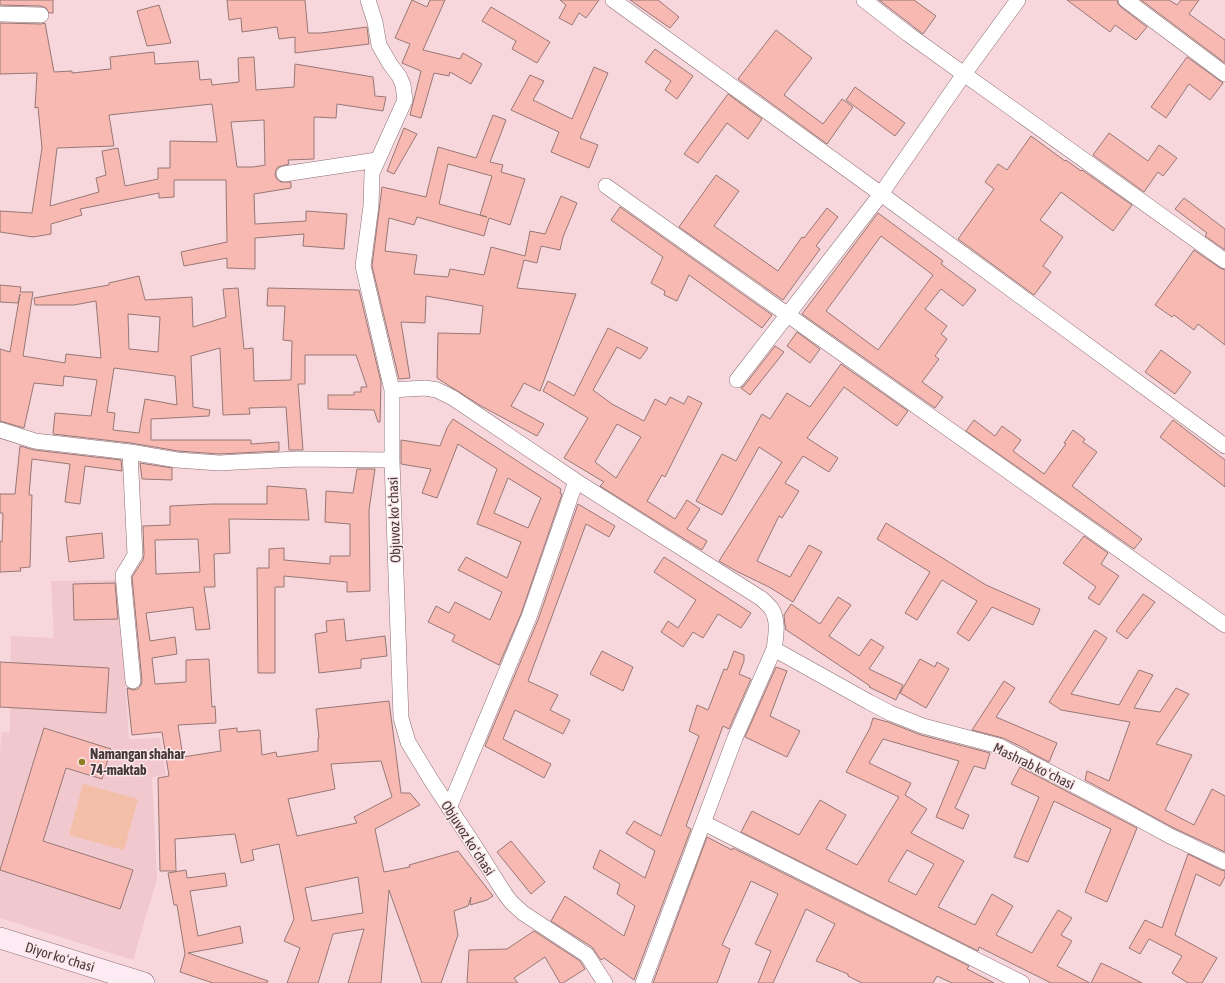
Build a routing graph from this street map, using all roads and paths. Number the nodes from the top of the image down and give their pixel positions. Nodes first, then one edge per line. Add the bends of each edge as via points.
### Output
1 (368, 0) edge
2 (613, 0) edge
3 (864, 0) edge
4 (1018, 0) edge
5 (1126, 0) edge
6 (0, 14) edge
7 (41, 15) dead end
8 (964, 74) junction
9 (1225, 74) edge
10 (377, 160) junction
11 (284, 174) dead end
12 (606, 186) dead end
13 (881, 194) junction
14 (1225, 261) edge
15 (787, 315) junction
16 (737, 380) dead end
17 (392, 390) junction
18 (0, 430) edge
19 (1225, 446) edge
20 (130, 452) junction
21 (392, 460) junction
22 (576, 481) junction
23 (1225, 625) edge
24 (774, 649) junction
25 (133, 681) dead end
26 (449, 808) junction
27 (704, 823) junction
28 (1225, 862) edge
29 (0, 938) edge
30 (144, 983) edge
31 (605, 983) edge
32 (643, 983) edge
33 (1022, 983) edge

1 - 10 street, Objuvoz koʻchasi via 379,45 399,76 405,100
2 - 13 street
3 - 8 street
4 - 8 street
5 - 9 street
6 - 7 street
8 - 13 street
8 - 14 street
10 - 11 street
10 - 17 street, Objuvoz koʻchasi via 372,173 363,266
12 - 15 street
13 - 15 street
13 - 19 street
15 - 16 street
15 - 23 street
17 - 21 street, Objuvoz koʻchasi
17 - 22 street via 437,390 453,398
18 - 20 street via 35,441
20 - 21 street via 177,460 219,463 297,459
20 - 25 street via 135,555 123,575
21 - 26 street, Objuvoz koʻchasi via 401,718 408,742
22 - 24 street via 762,599 772,609 776,622
22 - 26 street via 529,617
24 - 27 street via 735,738
24 - 28 street, Mashrab koʻchasi via 890,712 923,726 999,746
26 - 31 street, Objuvoz koʻchasi via 512,904 588,955
27 - 32 street
27 - 33 street
29 - 30 main road, Diyor koʻchasi

